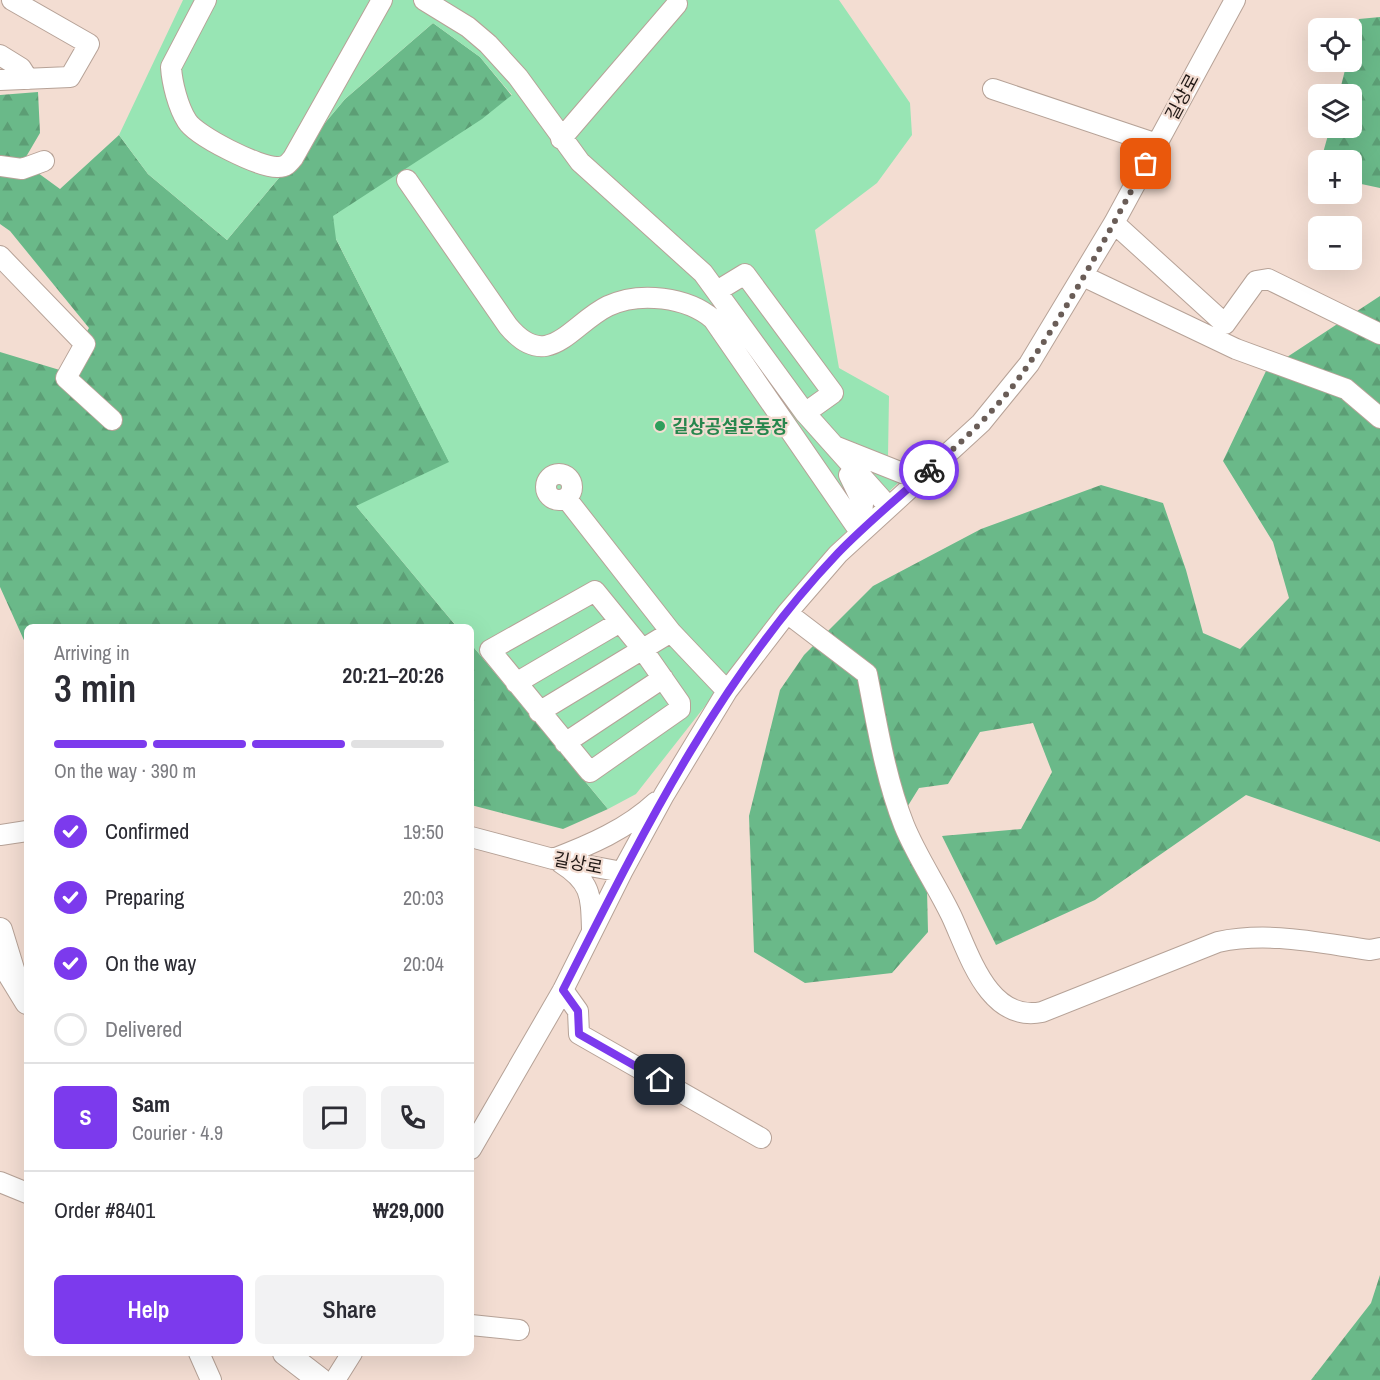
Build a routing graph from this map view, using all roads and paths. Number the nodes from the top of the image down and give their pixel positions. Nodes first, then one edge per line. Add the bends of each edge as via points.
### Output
1 (12, 0) edge
2 (206, 0) edge
3 (382, 0) edge
4 (424, 0) edge
5 (1234, 0) edge
6 (677, 4) dead end
7 (0, 55) edge
8 (28, 79) junction
9 (0, 80) edge
10 (993, 89) dead end
11 (561, 139) junction
12 (1157, 144) junction
13 (44, 161) dead end
14 (0, 166) edge
15 (407, 180) dead end
16 (1114, 223) junction
17 (0, 256) edge
18 (1083, 276) junction
19 (717, 291) junction
20 (1380, 334) edge
21 (806, 413) junction
22 (1380, 418) edge
23 (112, 420) dead end
24 (832, 445) junction
25 (926, 474) junction
26 (566, 498) dead end
27 (888, 507) junction
28 (861, 532) junction
29 (787, 613) junction
30 (620, 622) junction
31 (671, 632) junction
32 (643, 650) junction
33 (663, 678) junction
34 (516, 683) junction
35 (728, 691) junction
36 (539, 712) junction
37 (565, 742) junction
38 (664, 795) junction
39 (24, 823) edge
40 (24, 831) edge
41 (1, 832) edge
42 (474, 838) edge
43 (554, 859) junction
44 (622, 872) junction
45 (0, 930) edge
46 (592, 931) junction
47 (1380, 948) edge
48 (0, 960) edge
49 (15, 979) junction
50 (563, 990) junction
51 (24, 996) edge
52 (761, 1138) dead end
53 (474, 1144) edge
54 (0, 1182) edge
55 (24, 1192) edge
56 (474, 1324) edge
57 (519, 1330) dead end
58 (200, 1356) edge
59 (289, 1356) edge
60 (350, 1356) edge
61 (211, 1380) edge
62 (320, 1380) edge
63 (335, 1380) edge

1 - 8 street via 88,44 70,77
2 - 3 street via 171,67 186,120 206,137 278,167 286,166 294,158
4 - 11 street via 488,44 518,77
5 - 12 street, 길상로
6 - 11 street
7 - 8 street via 21,68
8 - 9 street
10 - 12 street
11 - 19 street via 596,179 689,258
12 - 16 street, 길상로
13 - 14 street via 22,169
15 - 28 street via 508,326 532,346 558,343 608,306 630,300 659,298 700,308 713,319
16 - 18 street, 길상로
16 - 20 street via 1225,324 1256,281 1269,279
17 - 23 street via 85,344 66,378
18 - 22 street via 1236,350 1346,389
18 - 25 street, 길상로 via 1015,383 981,423
19 - 21 street
19 - 21 street via 745,274 833,393
21 - 24 street
24 - 25 street via 904,474
24 - 27 street
24 - 28 street via 863,504
25 - 27 street, 길상로
26 - 31 street
27 - 28 street, 길상로
28 - 29 street, 길상로
29 - 35 street, 길상로
29 - 47 street via 867,674 904,824 983,983 1004,1006 1029,1015 1042,1012 1218,942 1238,938 1283,938 1370,950
30 - 32 street
30 - 34 street
30 - 34 street via 595,591 490,650
31 - 32 street
31 - 35 street
32 - 33 street
32 - 36 street
33 - 37 street
33 - 37 street via 680,703 677,713 590,772
34 - 36 street
35 - 38 street, 길상로
36 - 37 street
38 - 43 street via 624,825
38 - 44 street, 길상로
39 - 41 street
40 - 41 street
42 - 43 street, 길상로
43 - 44 street, 길상로
43 - 46 street via 581,878 588,889
44 - 46 street
45 - 49 main road
46 - 50 street
48 - 49 main road
49 - 51 main road
50 - 52 street via 578,1011 579,1034
50 - 53 street
54 - 55 street
56 - 57 street
58 - 61 street
59 - 62 main road
60 - 63 street

